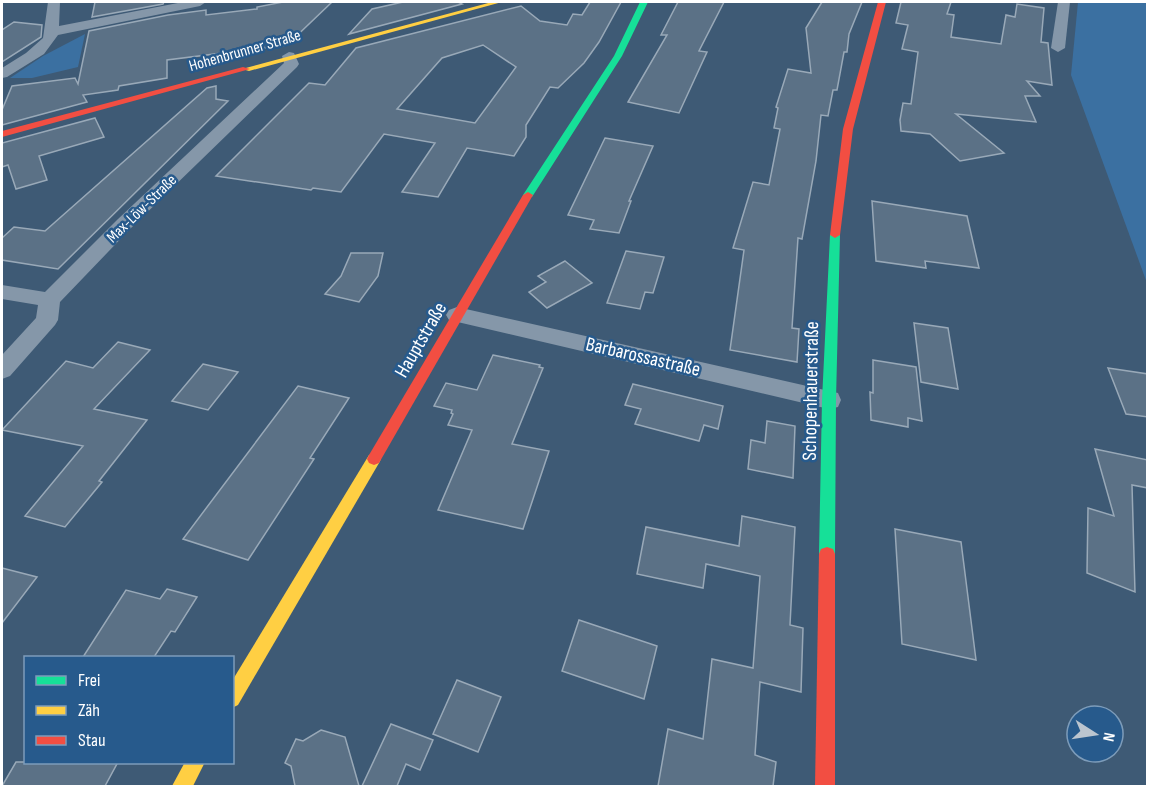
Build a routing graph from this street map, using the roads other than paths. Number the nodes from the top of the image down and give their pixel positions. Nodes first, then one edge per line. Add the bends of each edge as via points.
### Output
1 (54, 2) edge
2 (200, 2) edge
3 (498, 2) edge
4 (644, 2) edge
5 (882, 2) edge
6 (1064, 2) edge
7 (52, 32) junction
8 (1058, 48) dead end
9 (289, 56) junction
10 (2, 74) edge
11 (2, 134) edge
12 (2, 292) edge
13 (50, 300) junction
14 (457, 315) junction
15 (2, 370) edge
16 (829, 400) junction
17 (234, 696) edge
18 (195, 764) edge
19 (182, 786) edge
20 (825, 786) edge

1 - 7 street
2 - 7 street
3 - 9 street, Hohenbrunner Straße
4 - 14 street, Hauptstraße via 618,56 566,132
5 - 16 street, Schopenhauerstraße via 847,140 835,238
6 - 8 street
7 - 10 street via 51,40
9 - 11 street, Hohenbrunner Straße
9 - 13 street, Max-Löw-Straße via 292,64
12 - 13 street
13 - 15 street, Max-Löw-Straße via 47,320
14 - 16 street, Barbarossastraße
14 - 17 street, Hauptstraße
16 - 20 street, Schopenhauerstraße
18 - 19 street

